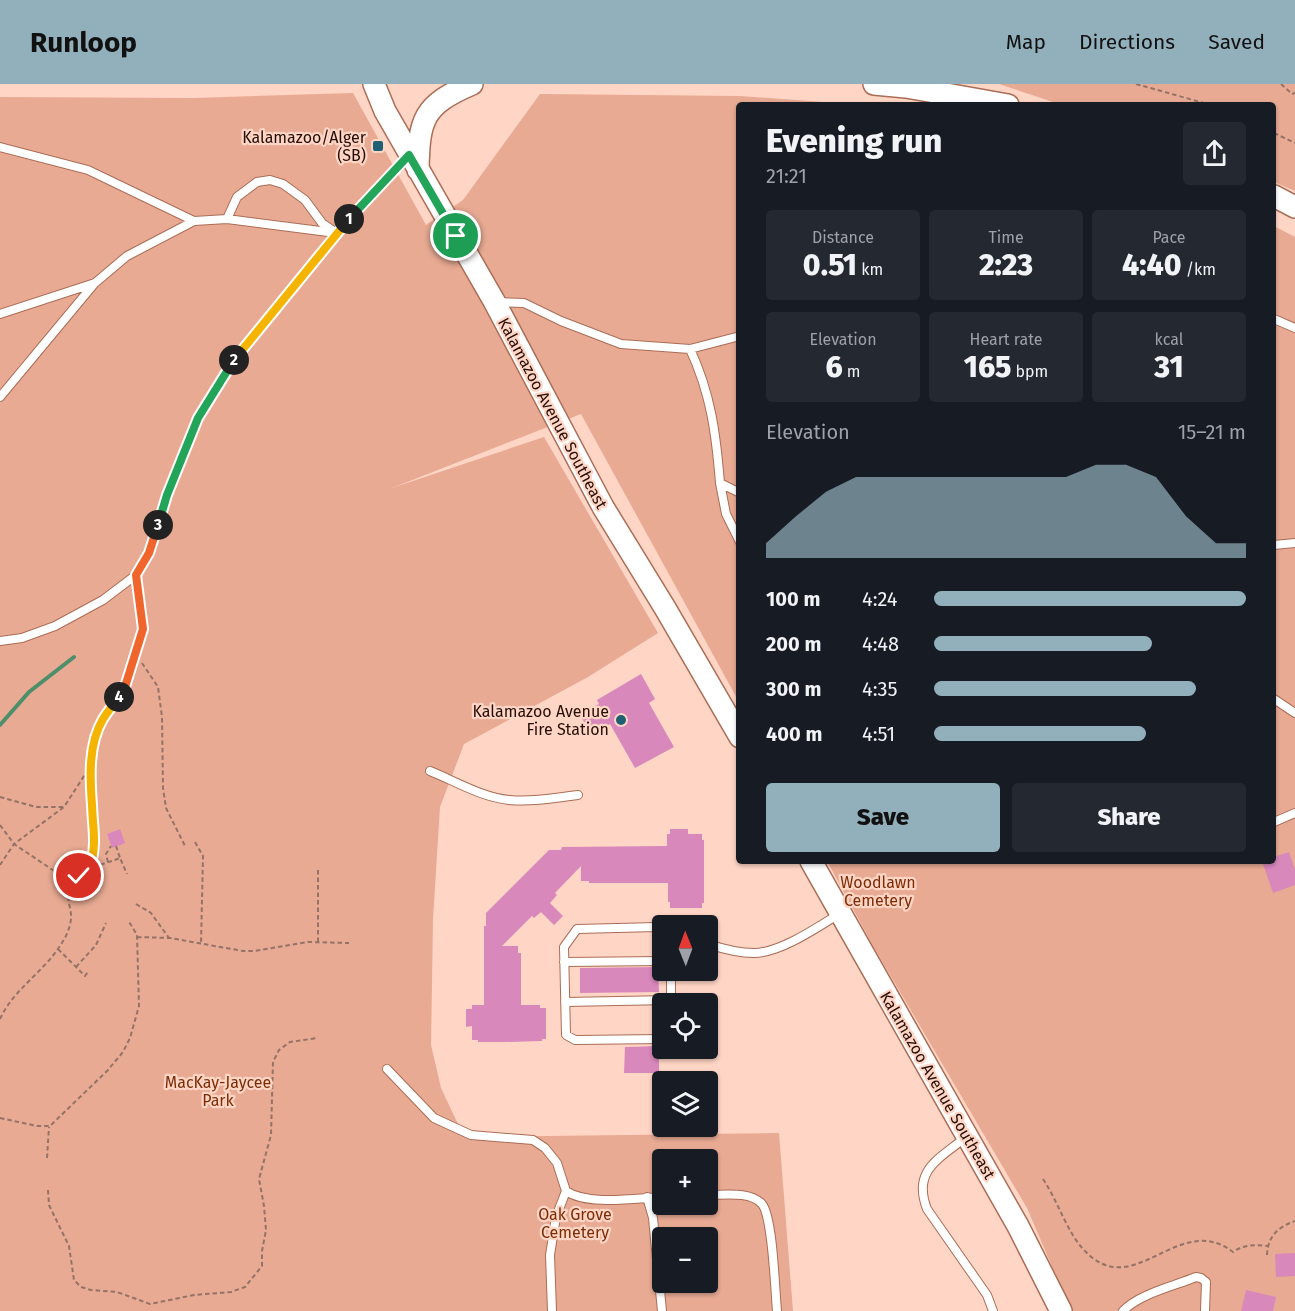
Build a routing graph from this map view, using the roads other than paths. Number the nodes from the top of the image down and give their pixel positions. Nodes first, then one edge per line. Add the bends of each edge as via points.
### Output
1 (374, 84) edge
2 (472, 84) edge
3 (874, 84) edge
4 (991, 102) edge
5 (0, 147) edge
6 (413, 163) junction
7 (1276, 197) edge
8 (1295, 207) edge
9 (227, 219) junction
10 (194, 222) junction
11 (336, 232) junction
12 (95, 283) junction
13 (494, 301) junction
14 (0, 314) edge
15 (1276, 320) edge
16 (1295, 328) edge
17 (736, 337) edge
18 (690, 349) junction
19 (0, 397) edge
20 (720, 483) junction
21 (736, 491) edge
22 (736, 534) edge
23 (1295, 543) edge
24 (1276, 545) edge
25 (136, 575) junction
26 (0, 641) edge
27 (124, 690) road end
28 (1276, 700) edge
29 (1295, 713) edge
30 (736, 730) edge
31 (430, 771) dead end
32 (578, 795) dead end
33 (1295, 813) edge
34 (1276, 821) edge
35 (813, 864) edge
36 (841, 913) junction
37 (652, 927) edge
38 (718, 947) edge
39 (652, 961) edge
40 (564, 962) junction
41 (565, 1002) junction
42 (652, 1002) edge
43 (652, 1039) edge
44 (387, 1069) dead end
45 (968, 1136) junction
46 (566, 1191) junction
47 (718, 1195) edge
48 (647, 1197) junction
49 (652, 1197) edge
50 (1125, 1310) edge
51 (552, 1311) edge
52 (662, 1311) edge
53 (777, 1311) edge
54 (993, 1311) edge
55 (1061, 1311) edge
56 (1205, 1311) edge

1 - 6 main road, Kalamazoo Avenue Southeast
2 - 6 main road via 439,101 426,118
3 - 4 main road
5 - 10 lane via 88,170
6 - 11 lane
6 - 13 main road, Kalamazoo Avenue Southeast
7 - 8 main road
9 - 10 lane
9 - 11 lane
9 - 11 lane via 237,197 257,182 270,180 284,184 305,200 322,223
10 - 12 lane via 127,256
11 - 25 lane via 236,356 198,418 149,553
12 - 14 lane
12 - 19 lane
13 - 18 lane via 524,303 621,344
13 - 30 main road, Kalamazoo Avenue Southeast via 603,507
15 - 16 lane
17 - 18 lane
18 - 20 lane via 709,399
20 - 21 lane
20 - 22 lane via 726,514
23 - 24 lane
25 - 26 lane via 103,600 55,626
25 - 27 lane via 143,629
28 - 29 lane
31 - 32 lane via 508,800
33 - 34 lane
35 - 36 main road, Kalamazoo Avenue Southeast
36 - 38 lane via 784,945 756,953
36 - 45 main road, Kalamazoo Avenue Southeast
37 - 40 lane via 577,929 564,947
39 - 40 lane
40 - 41 lane
41 - 42 lane
41 - 43 lane via 566,1035 575,1040
44 - 46 lane via 434,1118 471,1135 533,1140 545,1148 557,1163
45 - 54 lane via 931,1165 922,1179 922,1196 987,1295
45 - 55 main road, Kalamazoo Avenue Southeast
46 - 48 lane via 575,1197 595,1199
46 - 51 lane via 556,1217 550,1256
47 - 53 lane via 746,1195 762,1205 769,1222
48 - 49 lane
48 - 52 lane via 653,1218
50 - 56 lane via 1140,1299 1196,1277 1206,1282

